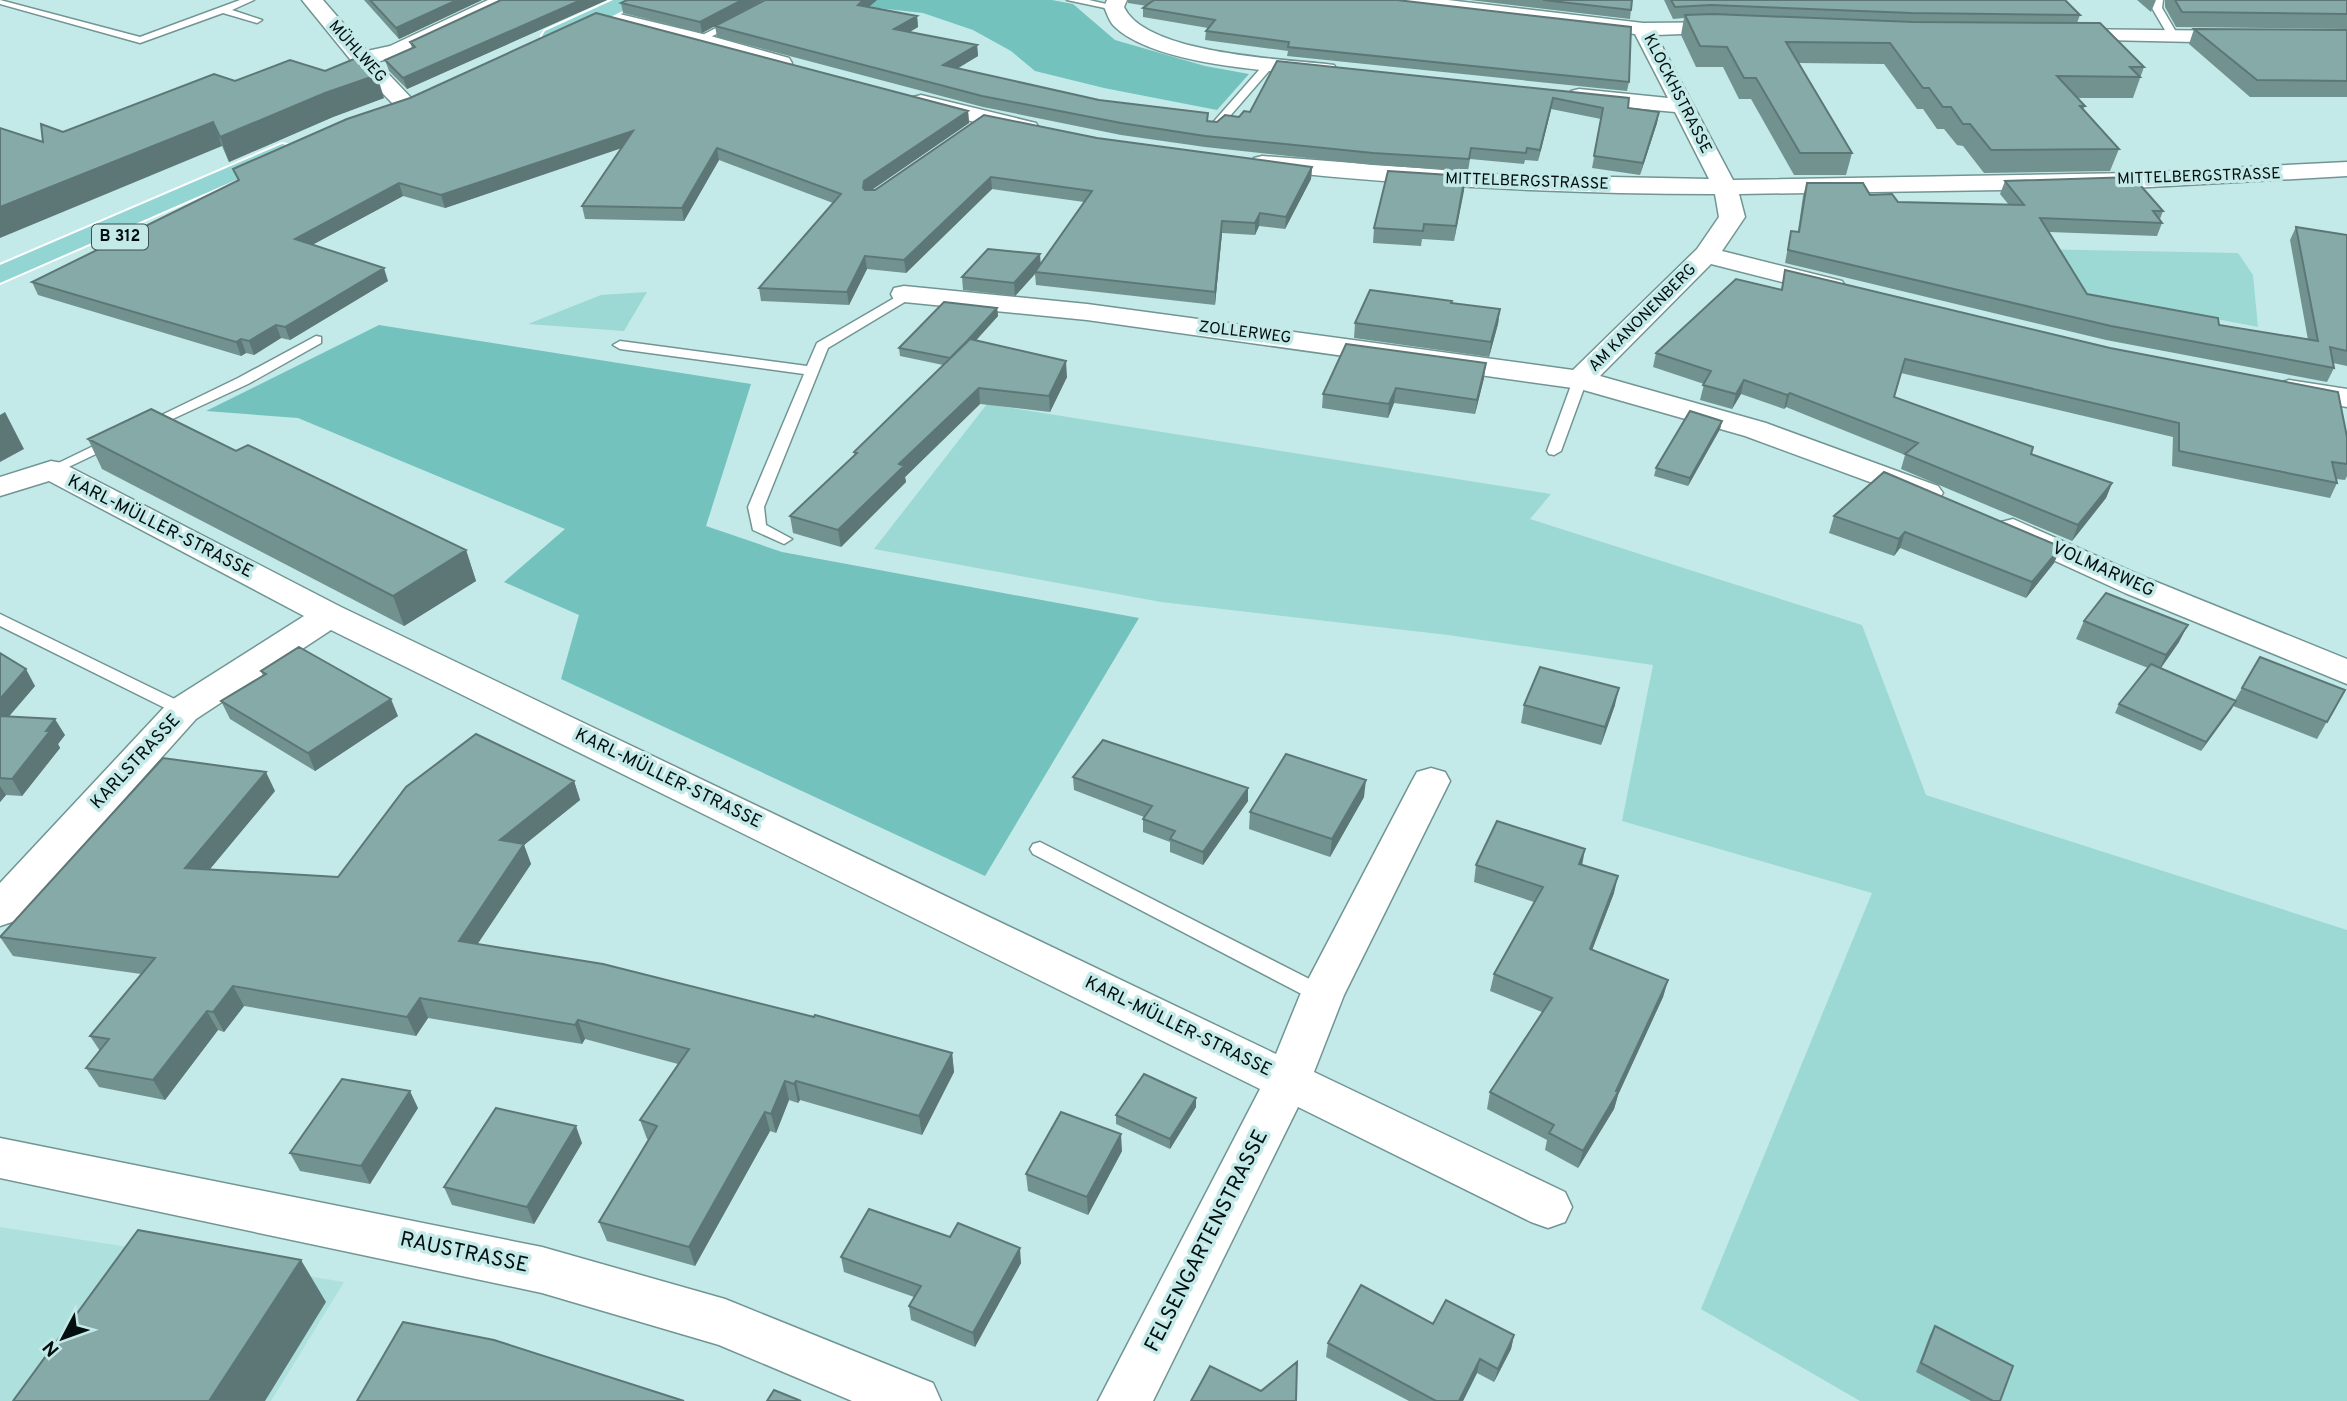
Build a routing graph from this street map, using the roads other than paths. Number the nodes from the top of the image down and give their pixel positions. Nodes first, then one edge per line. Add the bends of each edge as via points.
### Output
1 (249, 0) edge
2 (312, 0) edge
3 (504, 0) edge
4 (630, 0) edge
5 (776, 0) edge
6 (1072, 0) edge
7 (1397, 0) edge
8 (2158, 0) edge
9 (0, 1) edge
10 (1115, 3) edge
11 (223, 10) junction
12 (599, 16) junction
13 (257, 20) dead end
14 (1749, 27) edge
15 (1643, 29) junction
16 (2046, 35) edge
17 (2174, 37) junction
18 (2267, 37) edge
19 (700, 40) junction
20 (530, 47) edge
21 (362, 59) junction
22 (1270, 64) junction
23 (807, 70) edge
24 (1350, 73) edge
25 (429, 91) edge
26 (1561, 94) edge
27 (894, 95) edge
28 (404, 102) junction
29 (1682, 106) junction
30 (380, 113) edge
31 (1213, 129) edge
32 (1049, 132) edge
33 (1240, 160) edge
34 (2346, 181) edge
35 (1726, 188) junction
36 (1706, 256) junction
37 (0, 275) edge
38 (0, 290) edge
39 (1855, 292) edge
40 (906, 294) joint
41 (316, 340) dead end
42 (620, 345) dead end
43 (812, 371) junction
44 (1580, 380) junction
45 (2266, 384) edge
46 (2347, 398) edge
47 (1554, 451) dead end
48 (51, 470) junction
49 (0, 487) edge
50 (1951, 503) edge
51 (1989, 519) edge
52 (784, 539) dead end
53 (329, 615) junction
54 (0, 620) edge
55 (2347, 672) edge
56 (183, 710) junction
57 (1431, 781) dead end
58 (1040, 849) dead end
59 (0, 910) edge
60 (1322, 995) junction
61 (1288, 1080) junction
62 (0, 1157) edge
63 (1548, 1207) dead end
64 (914, 1401) edge
65 (1125, 1401) edge

1 - 11 lane
2 - 21 street, MÜHLWEG
3 - 21 street via 397,50
4 - 12 main road
5 - 19 lane
6 - 10 lane
7 - 15 street
8 - 17 lane via 2157,8
9 - 11 lane via 140,40
10 - 22 street via 1121,21 1149,38 1216,57
11 - 13 lane
12 - 19 street
12 - 20 main road
14 - 15 street, KLOCKHSTRASSE
15 - 29 street, KLOCKHSTRASSE
16 - 17 street
17 - 18 street
19 - 23 street
21 - 28 street, MÜHLWEG
22 - 24 street
22 - 31 lane
25 - 28 main road
26 - 29 street
27 - 32 street via 980,122
28 - 30 main road
29 - 35 street, KLOCKHSTRASSE
33 - 35 street, MITTELBERGSTRASSE via 1342,173 1456,180
34 - 35 street, MITTELBERGSTRASSE via 2320,172
35 - 36 street, AM KANONENBERG via 1732,217
36 - 39 street
36 - 44 street, AM KANONENBERG
37 - 38 main road, B 312 via 307,146
40 - 43 lane, ZOLLERWEG via 822,346
40 - 44 street, ZOLLERWEG via 1101,314
41 - 48 lane, KARL-MÜLLER-STRASSE via 194,405
42 - 43 lane
43 - 52 lane, ZOLLERWEG via 756,507 758,527
44 - 47 lane, AM KANONENBERG
44 - 50 street via 1646,395 1771,435
45 - 46 street
48 - 49 street, KARL-MÜLLER-STRASSE
48 - 53 street, KARL-MÜLLER-STRASSE
51 - 55 street, VOLMARWEG
53 - 56 street, KARLSTRASSE
53 - 61 street, KARL-MÜLLER-STRASSE
54 - 56 lane
56 - 59 street, KARLSTRASSE
57 - 60 street, KARL-MÜLLER-STRASSE
58 - 60 lane
60 - 61 street, KARL-MÜLLER-STRASSE
61 - 63 street, KARL-MÜLLER-STRASSE
61 - 65 street, FELSENGARTENSTRASSE
62 - 64 street, RAUSTRASSE via 542,1270 725,1323

